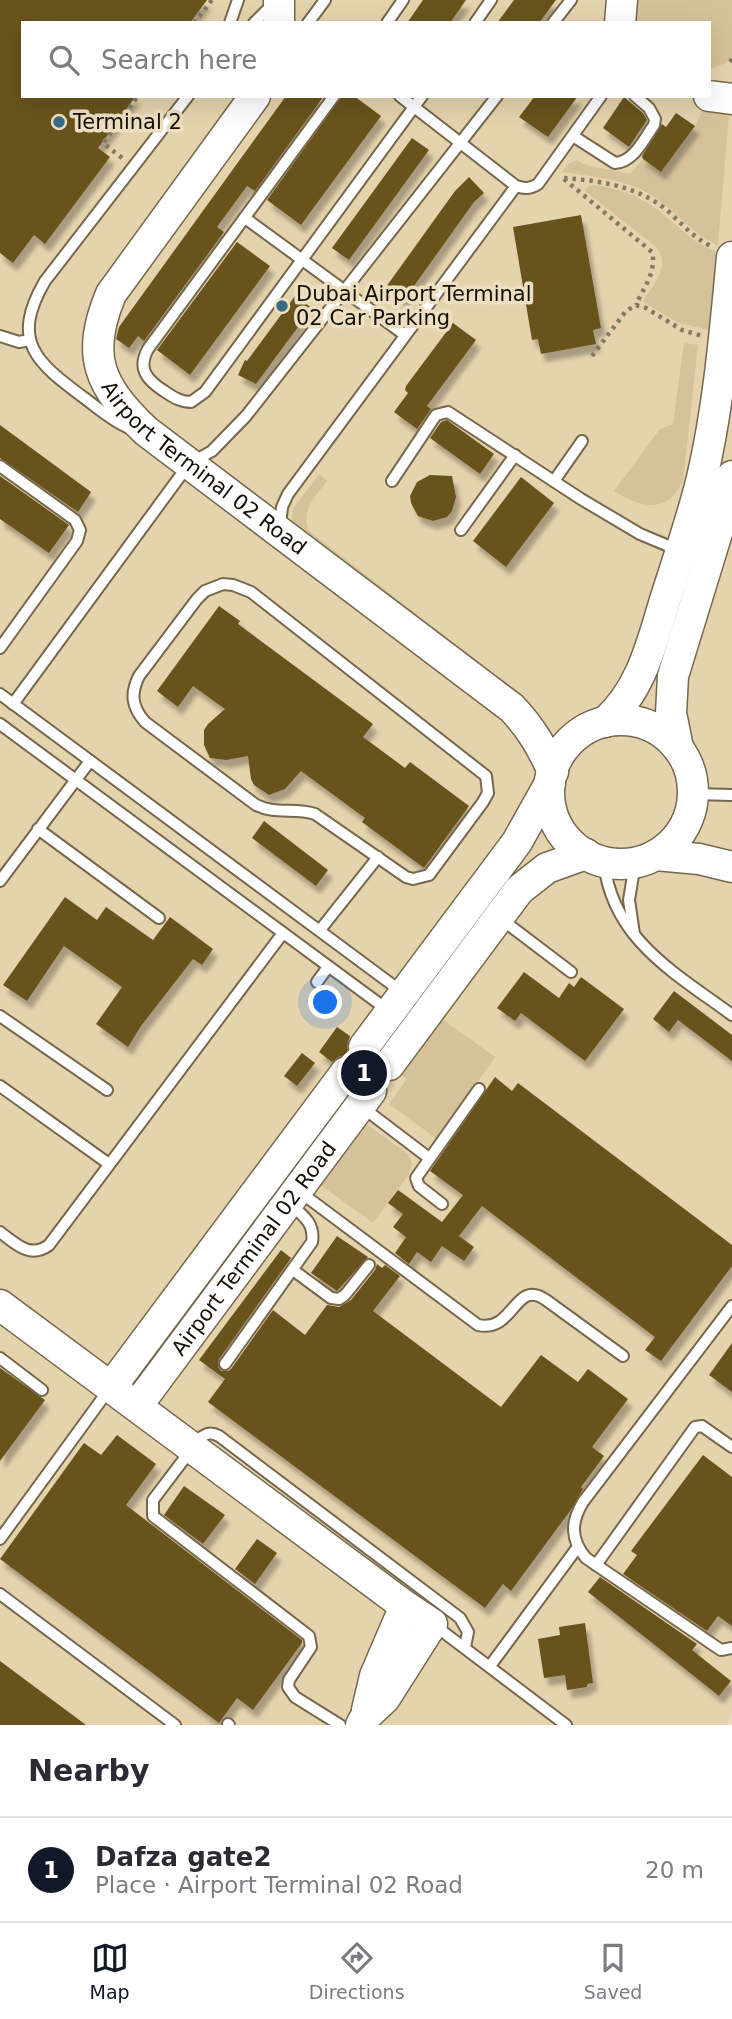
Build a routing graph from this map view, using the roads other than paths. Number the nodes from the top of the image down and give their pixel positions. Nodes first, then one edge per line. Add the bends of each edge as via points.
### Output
1 (238, 0) edge
2 (278, 0) edge
3 (325, 0) edge
4 (403, 0) edge
5 (491, 0) edge
6 (571, 0) edge
7 (622, 0) edge
8 (560, 20) edge
9 (231, 21) edge
10 (256, 21) edge
11 (279, 21) edge
12 (310, 21) edge
13 (388, 21) edge
14 (476, 21) edge
15 (620, 21) edge
16 (711, 96) edge
17 (186, 98) edge
18 (254, 98) edge
19 (333, 98) edge
20 (403, 98) edge
21 (421, 98) edge
22 (495, 98) edge
23 (600, 98) edge
24 (637, 98) edge
25 (732, 99) edge
26 (415, 107) junction
27 (573, 136) junction
28 (460, 142) junction
29 (516, 186) junction
30 (245, 218) junction
31 (724, 253) edge
32 (302, 260) junction
33 (344, 290) junction
34 (405, 335) junction
35 (0, 336) edge
36 (30, 340) junction
37 (146, 431) junction
38 (582, 441) dead end
39 (515, 455) junction
40 (189, 464) junction
41 (0, 466) edge
42 (732, 476) edge
43 (392, 481) dead end
44 (554, 481) junction
45 (461, 530) dead end
46 (280, 532) junction
47 (681, 550) junction
48 (0, 648) edge
49 (0, 694) edge
50 (13, 704) junction
51 (605, 722) junction
52 (0, 724) edge
53 (678, 748) junction
54 (90, 761) junction
55 (551, 777) junction
56 (76, 780) junction
57 (693, 794) junction
58 (732, 795) edge
59 (38, 829) junction
60 (378, 857) junction
61 (595, 858) junction
62 (646, 859) junction
63 (732, 867) edge
64 (0, 881) edge
65 (498, 917) junction
66 (159, 918) dead end
67 (320, 930) junction
68 (283, 933) junction
69 (635, 937) junction
70 (328, 967) junction
71 (571, 972) dead end
72 (317, 982) dead end
73 (397, 1003) junction
74 (732, 1015) edge
75 (0, 1016) edge
76 (422, 1022) junction
77 (364, 1047) dead end
78 (389, 1065) dead end
79 (346, 1072) dead end
80 (0, 1086) edge
81 (479, 1089) dead end
82 (107, 1090) dead end
83 (366, 1098) joint
84 (429, 1158) junction
85 (109, 1164) junction
86 (272, 1171) junction
87 (293, 1196) junction
88 (442, 1204) dead end
89 (0, 1232) edge
90 (369, 1265) dead end
91 (293, 1270) junction
92 (0, 1305) edge
93 (732, 1306) edge
94 (623, 1356) dead end
95 (0, 1358) edge
96 (225, 1364) dead end
97 (111, 1387) junction
98 (42, 1390) dead end
99 (136, 1406) junction
100 (732, 1447) edge
101 (192, 1448) junction
102 (0, 1539) edge
103 (578, 1548) junction
104 (596, 1565) junction
105 (0, 1594) edge
106 (405, 1606) junction
107 (432, 1624) junction
108 (465, 1647) junction
109 (732, 1648) edge
110 (490, 1666) junction
111 (356, 1722) edge
112 (174, 1725) edge
113 (566, 1725) edge

1 - 9 lane
2 - 10 lane
2 - 11 street
3 - 12 lane
4 - 13 lane
5 - 14 lane
6 - 8 lane
7 - 15 street
16 - 25 street
17 - 36 lane via 45,281 28,319
18 - 37 street, Airport Terminal 02 Road via 111,294 100,319 100,369 108,388
19 - 30 lane
20 - 26 lane
21 - 26 lane
22 - 28 lane
23 - 27 lane
24 - 27 lane via 655,119 630,159 615,163
26 - 28 lane
26 - 32 lane
27 - 29 lane via 538,184
28 - 29 lane
28 - 33 lane
29 - 34 lane
30 - 32 lane
30 - 32 lane via 148,349 143,365 149,381 183,402 198,398
31 - 47 street via 724,339 704,466
32 - 33 lane
33 - 34 lane
33 - 40 lane via 246,416 212,451
34 - 46 lane via 288,494 279,518
35 - 36 lane
36 - 37 lane via 39,360 54,375 116,421
37 - 40 street, Airport Terminal 02 Road
38 - 44 lane
39 - 43 lane via 452,413 443,412 436,415
39 - 44 lane
39 - 45 lane
40 - 46 street, Airport Terminal 02 Road
40 - 50 lane
41 - 48 lane via 75,520 80,530 77,541
42 - 53 street via 673,676 671,713
44 - 47 lane via 640,534
46 - 55 street, Airport Terminal 02 Road via 512,708 541,743
47 - 51 street via 646,662 626,699
49 - 50 lane
50 - 54 lane
51 - 53 street via 646,724
51 - 55 street via 578,735 558,758
52 - 56 lane
53 - 57 street via 687,762
54 - 56 lane
54 - 67 lane
55 - 61 street via 551,807 560,830 576,848
55 - 73 street via 517,842
56 - 59 lane
56 - 68 lane
57 - 58 lane
57 - 62 street via 686,823 674,841
59 - 64 lane
59 - 66 lane
60 - 60 lane via 406,877 429,875 483,802 488,793 486,776 251,592 233,584 205,591 139,676 133,688 137,712 256,805 271,811 315,814
60 - 67 lane
61 - 62 street
61 - 65 street via 564,860 532,877
61 - 69 lane via 612,902
62 - 63 street via 699,859
62 - 69 lane via 629,900
65 - 71 lane
65 - 76 street
67 - 73 lane
68 - 70 lane
68 - 85 lane
69 - 74 lane
70 - 72 lane
70 - 73 lane
73 - 76 street
73 - 77 street
75 - 82 lane
76 - 78 street
79 - 86 street, Airport Terminal 02 Road
80 - 85 lane
81 - 84 lane
83 - 84 lane
83 - 87 street, Airport Terminal 02 Road
84 - 88 lane via 416,1183
85 - 89 lane via 41,1251 22,1248
86 - 87 street
86 - 97 street, Airport Terminal 02 Road
87 - 91 lane via 314,1233
87 - 94 lane via 478,1325 498,1324 522,1298 540,1296
87 - 99 street, Airport Terminal 02 Road
90 - 91 lane via 339,1299
91 - 96 lane
92 - 97 street
93 - 103 lane via 579,1509 573,1532
95 - 98 lane
97 - 99 street
97 - 102 lane
99 - 101 street
100 - 104 lane via 702,1426 695,1427
101 - 106 street
101 - 108 lane via 206,1434 219,1436 460,1618 468,1632
101 - 111 lane via 153,1500 153,1516 309,1636 311,1647 288,1686 295,1697
103 - 104 lane
103 - 110 lane
104 - 109 lane via 721,1650
105 - 112 lane
106 - 107 street
106 - 111 street
107 - 108 lane
107 - 111 street via 385,1698
108 - 110 lane
110 - 113 lane

